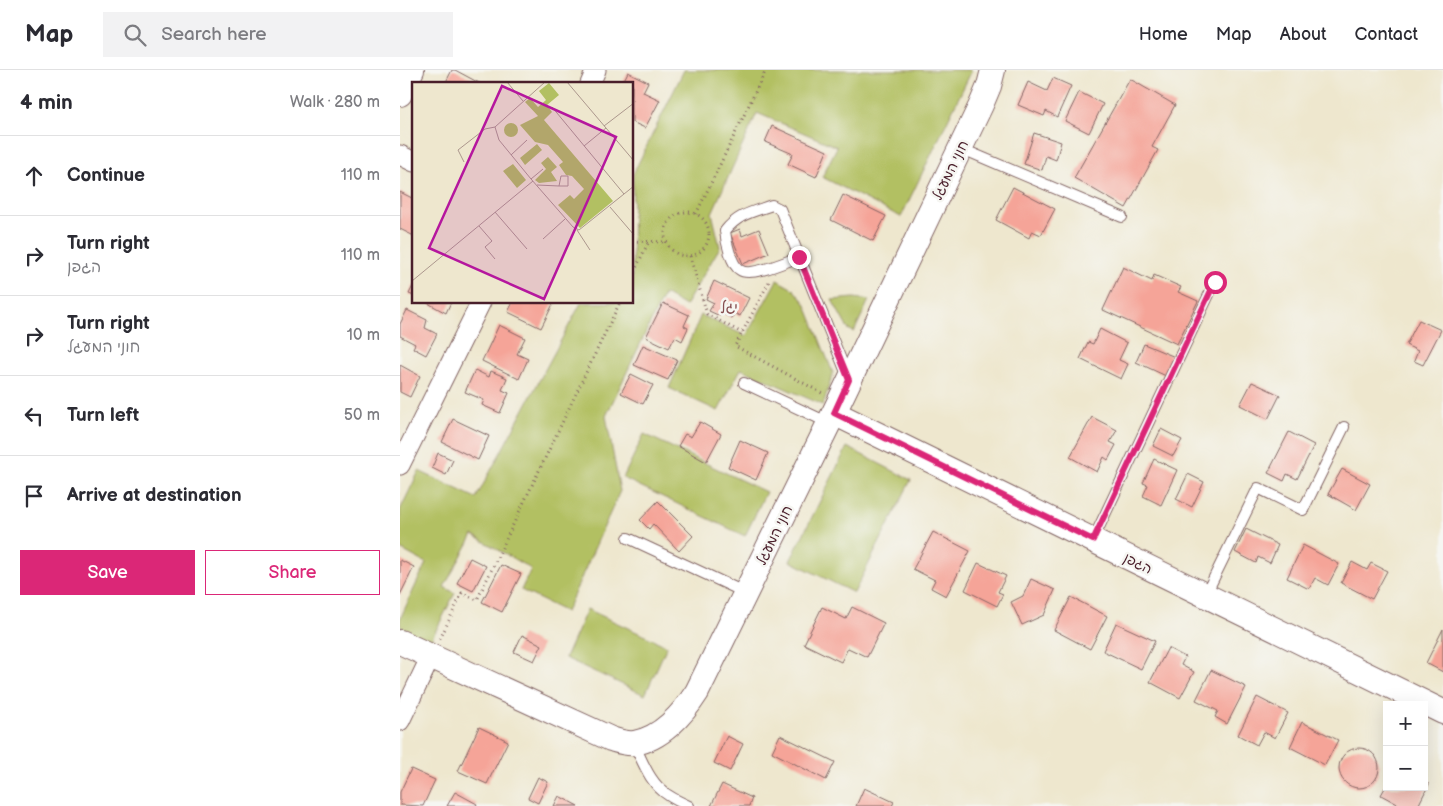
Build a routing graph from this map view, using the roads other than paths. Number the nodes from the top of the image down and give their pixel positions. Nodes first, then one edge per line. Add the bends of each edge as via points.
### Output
1 (412, 70) edge
2 (596, 70) edge
3 (993, 70) edge
4 (591, 82) edge
5 (400, 94) edge
6 (960, 148) junction
7 (400, 155) edge
8 (412, 161) edge
9 (1122, 217) dead end
10 (799, 257) junction
11 (1215, 282) dead end
12 (480, 304) edge
13 (849, 380) junction
14 (744, 383) dead end
15 (834, 412) junction
16 (1344, 427) dead end
17 (400, 465) edge
18 (628, 538) dead end
19 (1093, 540) junction
20 (746, 593) junction
21 (1206, 596) junction
22 (400, 642) edge
23 (431, 656) junction
24 (1443, 712) edge
25 (400, 721) edge
26 (634, 743) junction
27 (689, 806) edge

1 - 5 street
2 - 4 street
3 - 6 street, חוני המעגל via 989,86
6 - 9 lane
6 - 13 street, חוני המעגל
7 - 8 street
10 - 10 lane via 780,209 772,205 738,216 725,231 734,264 740,270 757,272
10 - 13 lane
11 - 19 lane
12 - 17 street
13 - 15 street, חוני המעגל
14 - 15 lane
15 - 19 street, הגפן
15 - 20 street, חוני המעגל
16 - 21 lane via 1303,510 1258,488
18 - 20 lane
19 - 21 street, הגפן
20 - 26 street, חוני המעגל via 689,704 660,732
21 - 24 street, הגפן
22 - 23 street
23 - 25 street
23 - 26 street via 611,739
26 - 27 lane via 657,787

